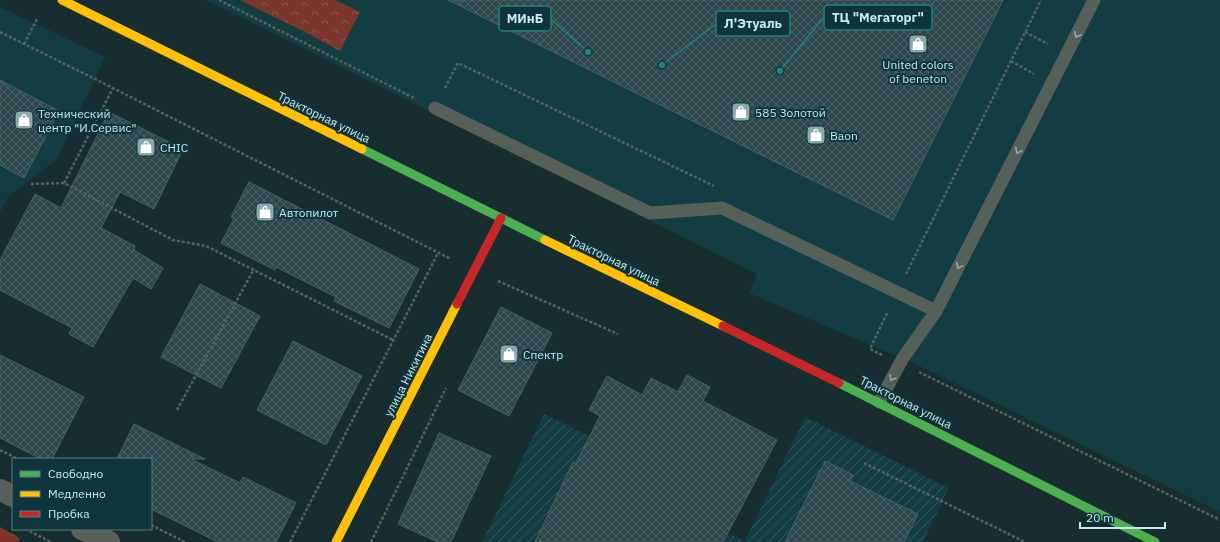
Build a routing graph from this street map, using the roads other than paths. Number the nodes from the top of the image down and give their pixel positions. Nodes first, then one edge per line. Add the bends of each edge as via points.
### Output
1 (62, 0) edge
2 (1094, 0) edge
3 (435, 108) road end
4 (501, 218) junction
5 (936, 311) junction
6 (879, 402) junction
7 (0, 490) edge
8 (12, 496) edge
9 (84, 530) edge
10 (109, 542) edge
11 (336, 542) edge
12 (1155, 542) edge

1 - 4 main road, Тракторная улица
2 -> 5 lane
3 - 5 lane via 650,213 722,208
4 - 6 main road, Тракторная улица
4 - 11 main road, улица Никитина
5 -> 6 lane via 900,363
6 - 12 main road, Тракторная улица
7 - 8 street
9 - 10 street

